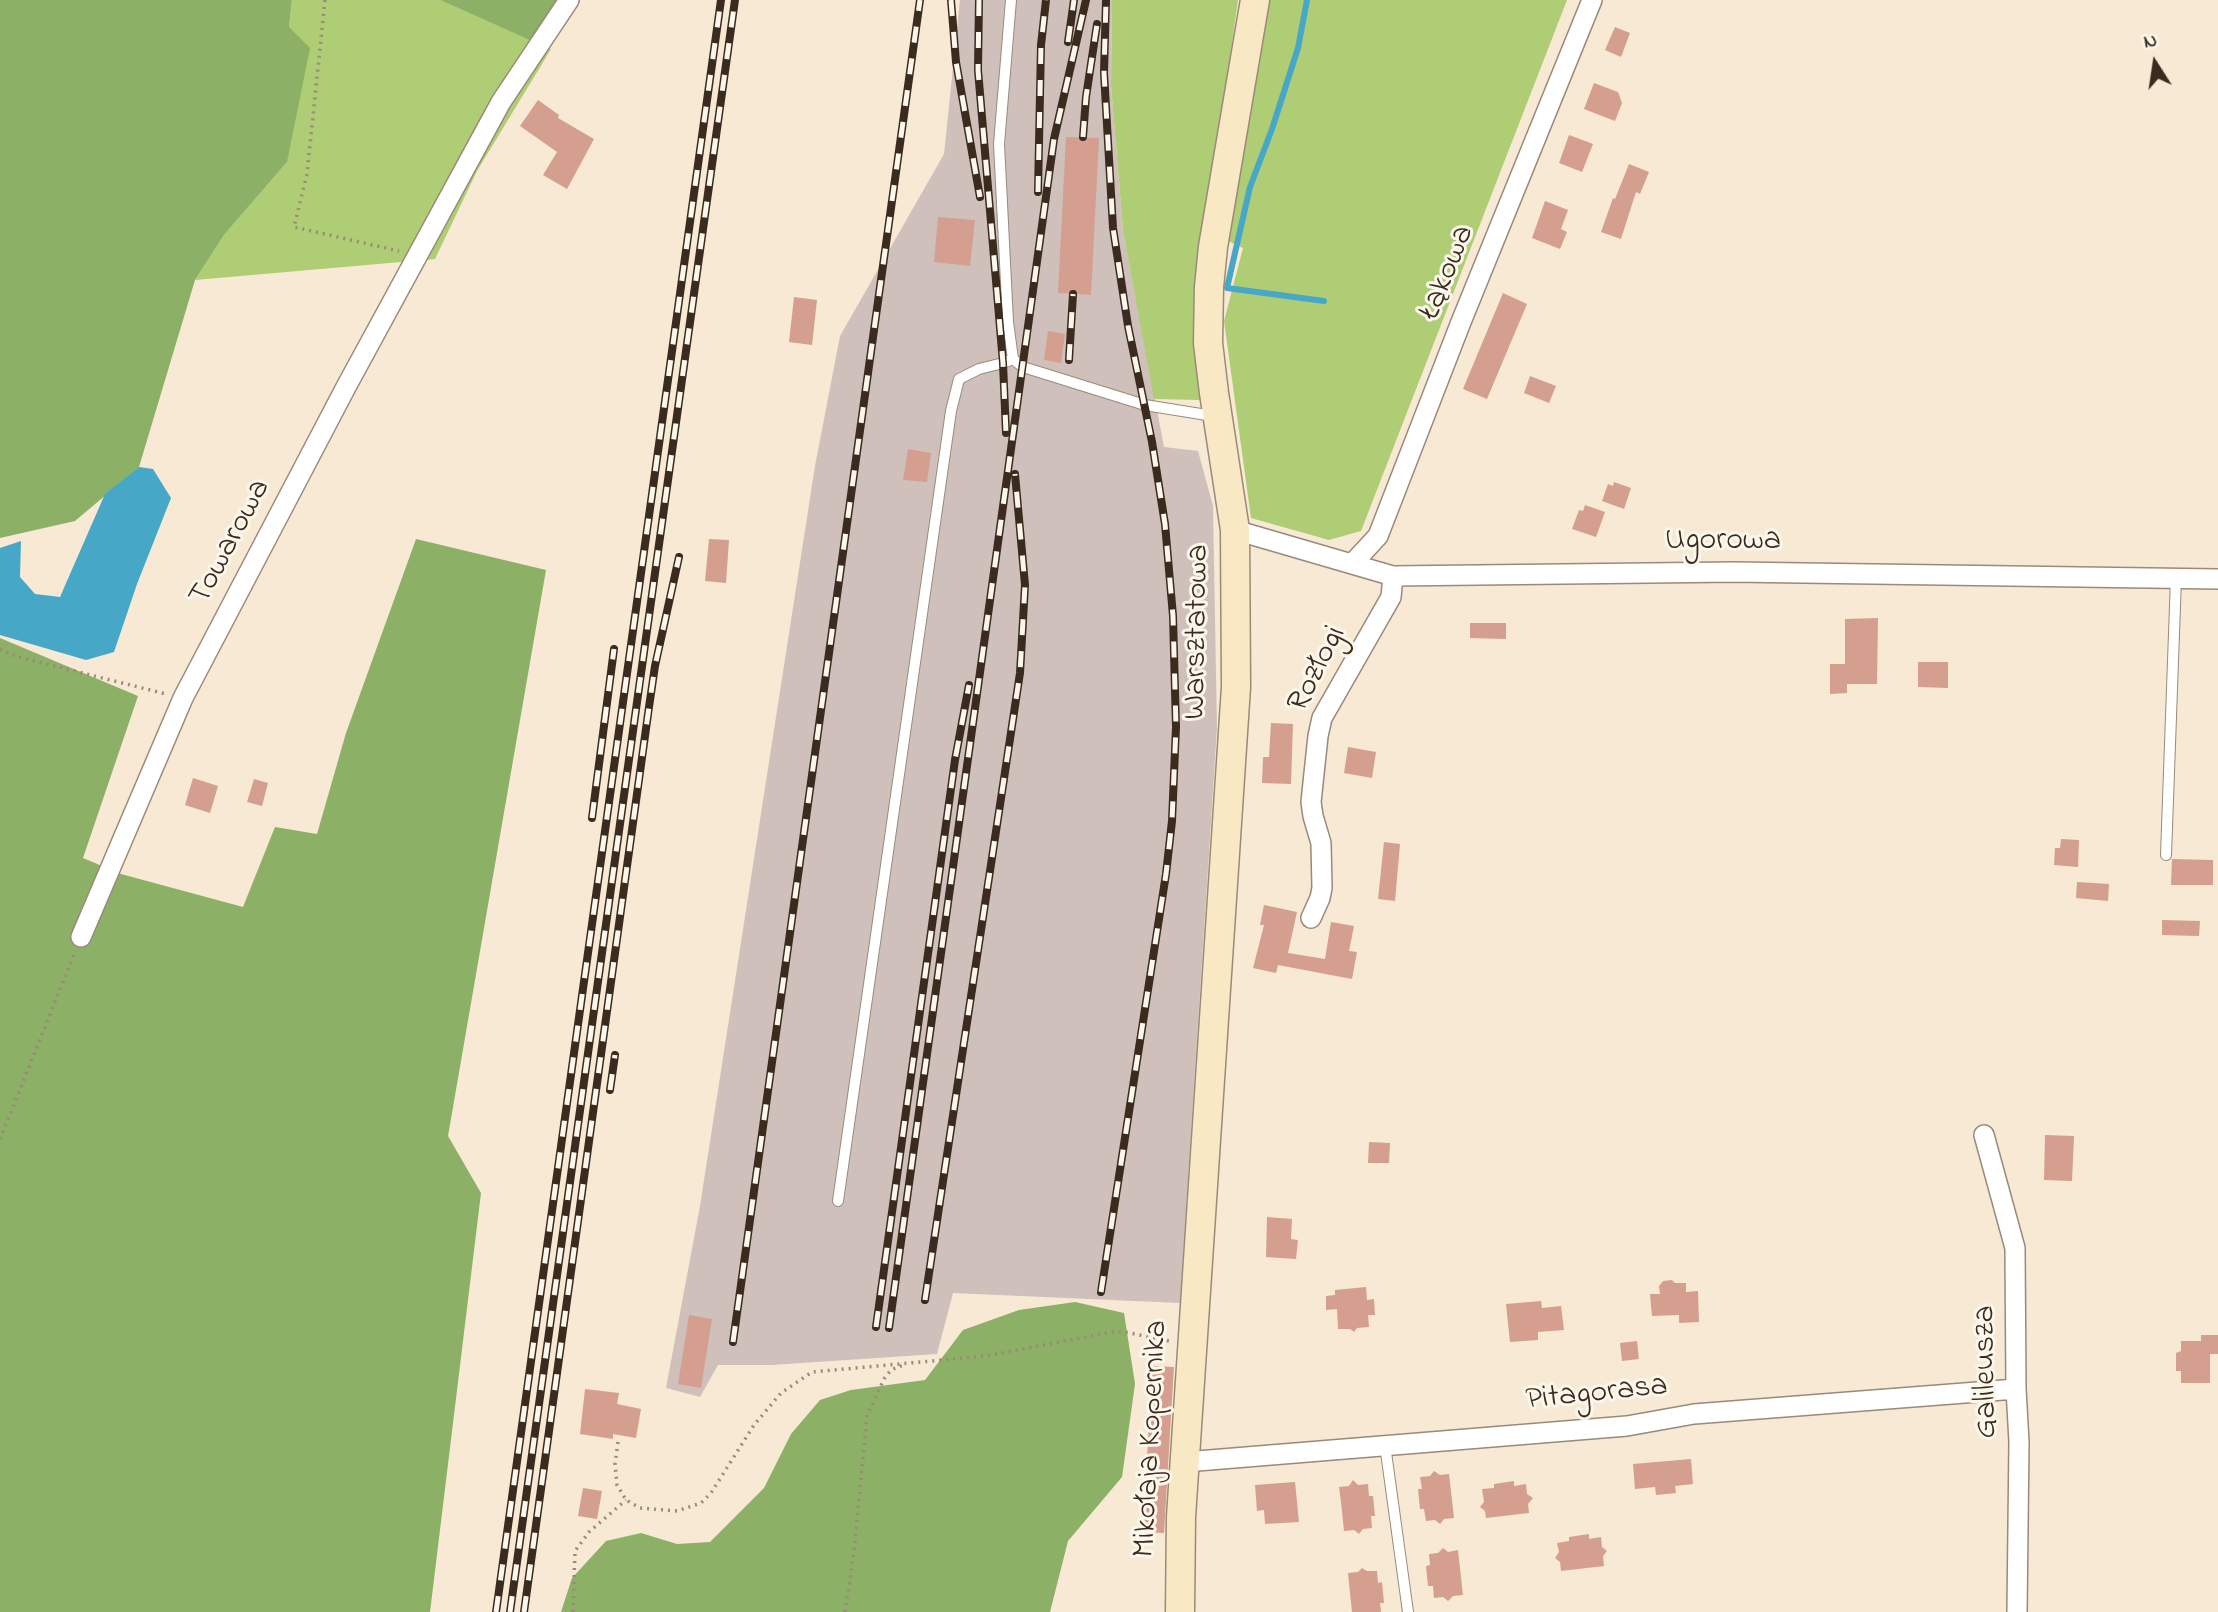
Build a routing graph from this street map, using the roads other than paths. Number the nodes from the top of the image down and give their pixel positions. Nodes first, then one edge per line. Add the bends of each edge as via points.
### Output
1 (569, 0) edge
2 (1011, 0) edge
3 (1255, 0) edge
4 (1592, 0) edge
5 (1013, 359) junction
6 (1217, 417) junction
7 (1235, 530) junction
8 (1353, 563) junction
9 (1393, 576) junction
10 (2176, 578) junction
11 (2218, 579) edge
12 (2166, 855) dead end
13 (1311, 918) dead end
14 (81, 937) road end
15 (1984, 1135) dead end
16 (838, 1201) dead end
17 (1197, 1269) joint
18 (2016, 1389) junction
19 (1385, 1444) junction
20 (1185, 1462) junction
21 (1180, 1612) edge
22 (1408, 1612) edge
23 (2017, 1612) edge

1 - 14 street, Towarowa via 501,102 183,698
2 - 5 lane via 999,144
3 - 6 street, Warsztatowa via 1209,287 1208,343
4 - 8 street, Łąkowa via 1378,536
5 - 6 lane via 1023,367 1145,405
5 - 16 lane via 959,379 951,411
6 - 7 street, Warsztatowa
7 - 8 street, Ugorowa
7 - 17 street, Warsztatowa via 1236,687
8 - 9 street, Ugorowa
9 - 10 street, Ugorowa via 1734,572
9 - 13 street, Rozłogi via 1391,597 1322,718 1311,802 1321,843 1322,888
10 - 11 street, Ugorowa
10 - 12 lane
15 - 18 street, Galileusza via 2015,1248
17 - 20 street, Mikołaja Kopernika
18 - 19 street, Pitagorasa
18 - 23 street, Galileusza via 2020,1442
19 - 20 street, Pitagorasa
19 - 22 lane
20 - 21 street, Mikołaja Kopernika

